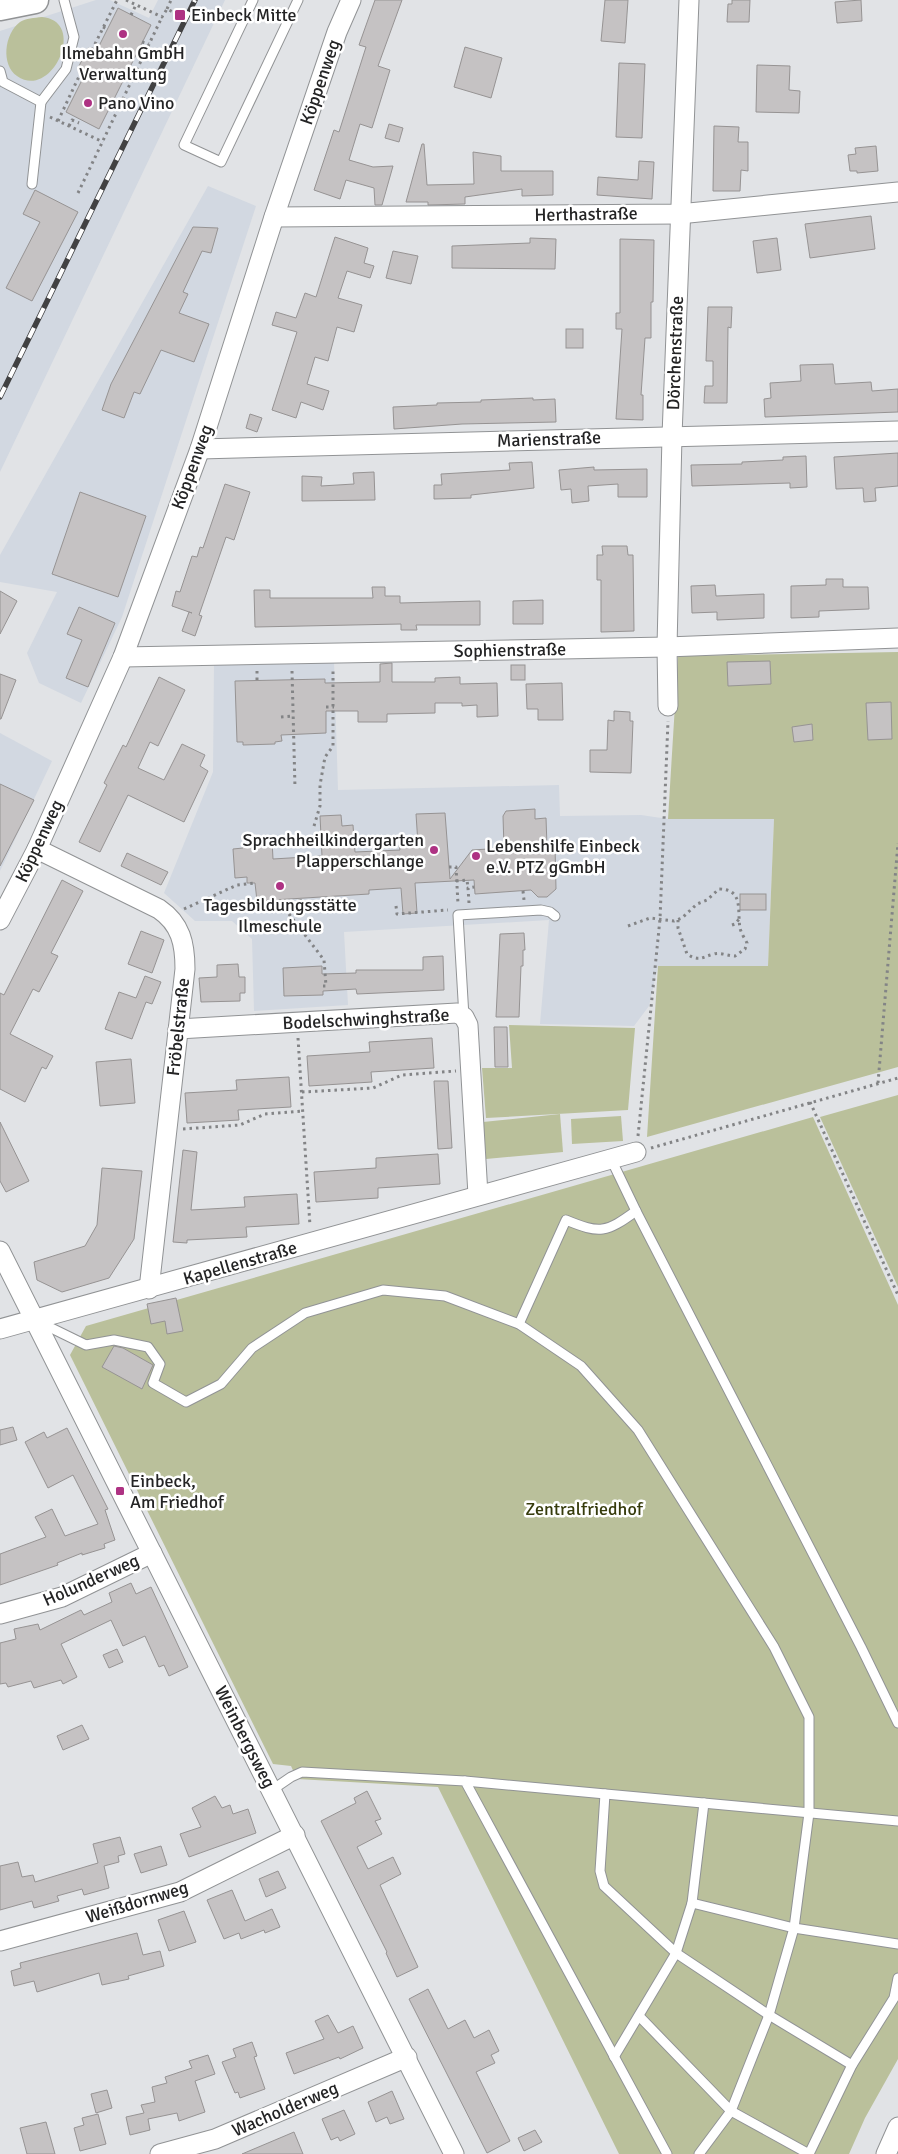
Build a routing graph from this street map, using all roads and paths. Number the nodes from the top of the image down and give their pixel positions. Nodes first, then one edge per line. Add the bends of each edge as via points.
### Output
1 (35, 0) edge
2 (64, 0) edge
3 (117, 0) edge
4 (126, 0) edge
5 (170, 0) edge
6 (252, 0) edge
7 (298, 0) edge
8 (350, 0) edge
9 (689, 0) edge
10 (136, 5) junction
11 (0, 7) edge
12 (167, 9) junction
13 (177, 14) dead end
14 (131, 15) dead end
15 (162, 17) junction
16 (103, 27) junction
17 (107, 29) dead end
18 (142, 42) dead end
19 (149, 44) junction
20 (92, 50) dead end
21 (82, 70) dead end
22 (0, 71) edge
23 (41, 102) junction
24 (120, 106) junction
25 (130, 110) dead end
26 (79, 124) dead end
27 (69, 126) junction
28 (103, 142) junction
29 (32, 184) dead end
30 (898, 192) edge
31 (78, 193) dead end
32 (679, 214) junction
33 (274, 218) junction
34 (898, 432) edge
35 (672, 436) junction
36 (200, 448) junction
37 (898, 638) edge
38 (667, 647) junction
39 (333, 653) junction
40 (291, 654) junction
41 (123, 657) junction
42 (668, 706) joint
43 (326, 707) dead end
44 (334, 707) junction
45 (293, 716) junction
46 (281, 717) dead end
47 (295, 788) dead end
48 (314, 826) dead end
49 (898, 843) edge
50 (36, 849) junction
51 (449, 867) dead end
52 (456, 881) junction
53 (255, 883) dead end
54 (474, 887) dead end
55 (468, 888) junction
56 (300, 898) dead end
57 (396, 906) dead end
58 (179, 911) dead end
59 (458, 912) junction
60 (302, 913) dead end
61 (289, 914) dead end
62 (469, 914) junction
63 (555, 916) dead end
64 (741, 917) junction
65 (0, 920) edge
66 (660, 920) junction
67 (678, 920) junction
68 (732, 925) dead end
69 (628, 926) dead end
70 (323, 986) dead end
71 (464, 1017) junction
72 (297, 1022) junction
73 (178, 1029) junction
74 (471, 1070) junction
75 (898, 1078) edge
76 (878, 1083) junction
77 (302, 1092) junction
78 (810, 1102) junction
79 (303, 1111) junction
80 (167, 1130) junction
81 (636, 1152) junction
82 (611, 1158) junction
83 (478, 1195) junction
84 (636, 1211) junction
85 (311, 1243) junction
86 (0, 1251) edge
87 (149, 1289) junction
88 (898, 1295) edge
89 (35, 1320) junction
90 (519, 1324) junction
91 (0, 1329) edge
92 (152, 1553) junction
93 (0, 1614) edge
94 (898, 1722) edge
95 (465, 1781) junction
96 (272, 1790) junction
97 (605, 1794) junction
98 (704, 1803) junction
99 (809, 1812) junction
100 (898, 1821) edge
101 (295, 1835) junction
102 (692, 1903) junction
103 (794, 1928) junction
104 (0, 1941) edge
105 (898, 1944) edge
106 (676, 1953) junction
107 (898, 1978) edge
108 (769, 2015) junction
109 (638, 2016) junction
110 (614, 2056) junction
111 (407, 2057) junction
112 (852, 2065) junction
113 (730, 2111) junction
114 (898, 2127) edge
115 (160, 2154) edge
116 (454, 2154) edge
117 (667, 2154) edge
118 (699, 2154) edge
119 (809, 2154) edge
120 (886, 2154) edge

1 - 11 street
2 - 23 lane via 74,37 66,69
3 - 16 path
4 - 10 path
5 - 12 path
6 - 7 lane via 184,144 221,162
8 - 33 street, Köppenweg
9 - 32 street, Dörchenstraße
10 - 14 path
10 - 15 path
12 - 13 path
12 - 15 path
15 - 19 path
16 - 17 path
16 - 20 path
18 - 19 path
19 - 24 path
21 - 27 path via 74,93 58,121
22 - 23 lane via 3,82
23 - 29 lane
24 - 25 path
24 - 28 path
26 - 27 path via 72,120
27 - 28 path
28 - 31 path
30 - 32 street, Herthastraße
32 - 33 street, Herthastraße
32 - 35 street, Dörchenstraße
33 - 36 street, Köppenweg
34 - 35 street, Marienstraße
35 - 36 street, Marienstraße
35 - 38 street, Dörchenstraße
36 - 41 street, Köppenweg
37 - 38 street, Sophienstraße
38 - 39 street, Sophienstraße
38 - 42 street, Dörchenstraße
39 - 40 street, Sophienstraße
39 - 44 path
40 - 41 street, Sophienstraße
40 - 45 path
41 - 50 street, Köppenweg
42 - 66 path
43 - 44 path
44 - 48 path via 333,746 325,757 320,806
45 - 46 path
45 - 47 path
49 - 76 path
50 - 65 street, Köppenweg
50 - 73 street, Fröbelstraße via 160,910 172,919 181,935 185,954
51 - 52 path via 456,866
52 - 55 path via 467,880
52 - 59 path
53 - 58 path via 237,885
54 - 55 path
55 - 62 path
56 - 60 path
57 - 59 path via 397,914
59 - 62 lane
59 - 71 lane
61 - 70 path via 324,960 326,986
62 - 63 lane via 541,910
64 - 67 path via 732,891 719,890
64 - 67 path via 740,928 747,943 745,949 735,956 715,953 696,960 687,954
64 - 68 path
66 - 67 path
66 - 69 path via 650,918
66 - 81 path
71 - 72 street, Bodelschwinghstraße via 457,1013
71 - 74 street, Bodelschwinghstraße via 468,1025
72 - 73 street, Bodelschwinghstraße
72 - 77 path
73 - 80 street, Fröbelstraße
74 - 77 path via 402,1075 373,1088
74 - 83 street, Bodelschwinghstraße
75 - 76 path
76 - 78 path
77 - 79 path
78 - 81 path
78 - 88 path
79 - 80 path via 265,1114 240,1125
79 - 85 path
80 - 87 street, Fröbelstraße
81 - 82 street, Kapellenstraße
82 - 83 street, Kapellenstraße
82 - 84 lane
83 - 85 street, Kapellenstraße
84 - 90 lane via 617,1225 603,1230 566,1220
84 - 94 lane
85 - 87 street, Kapellenstraße
86 - 89 street, Weinbergsweg
87 - 89 street, Kapellenstraße
89 - 90 lane via 86,1345 114,1340 148,1347 160,1364 153,1383 186,1402 221,1384 252,1348 305,1313 383,1290 445,1296
89 - 91 street, Kapellenstraße
89 - 92 street, Weinbergsweg
90 - 99 lane via 581,1366 638,1430 774,1647 809,1717
92 - 93 street, Holunderweg via 62,1597
92 - 96 street, Weinbergsweg
95 - 96 lane via 302,1772
95 - 97 lane
95 - 110 lane
96 - 101 street, Weinbergsweg
97 - 98 lane
97 - 106 lane via 600,1871 604,1886
98 - 99 lane
98 - 102 lane
99 - 100 lane
99 - 103 lane
101 - 104 street, Weißdornweg via 180,1892
101 - 111 street, Weinbergsweg
102 - 103 lane
102 - 106 lane
103 - 105 lane
103 - 108 lane
106 - 108 lane
106 - 109 lane
107 - 112 lane via 894,1998
108 - 112 lane
108 - 113 lane
109 - 110 lane
109 - 113 lane
110 - 117 lane
111 - 115 street, Wacholderweg via 215,2139
111 - 116 street, Weinbergsweg
112 - 119 lane
113 - 118 lane
113 - 119 lane
114 - 120 street

